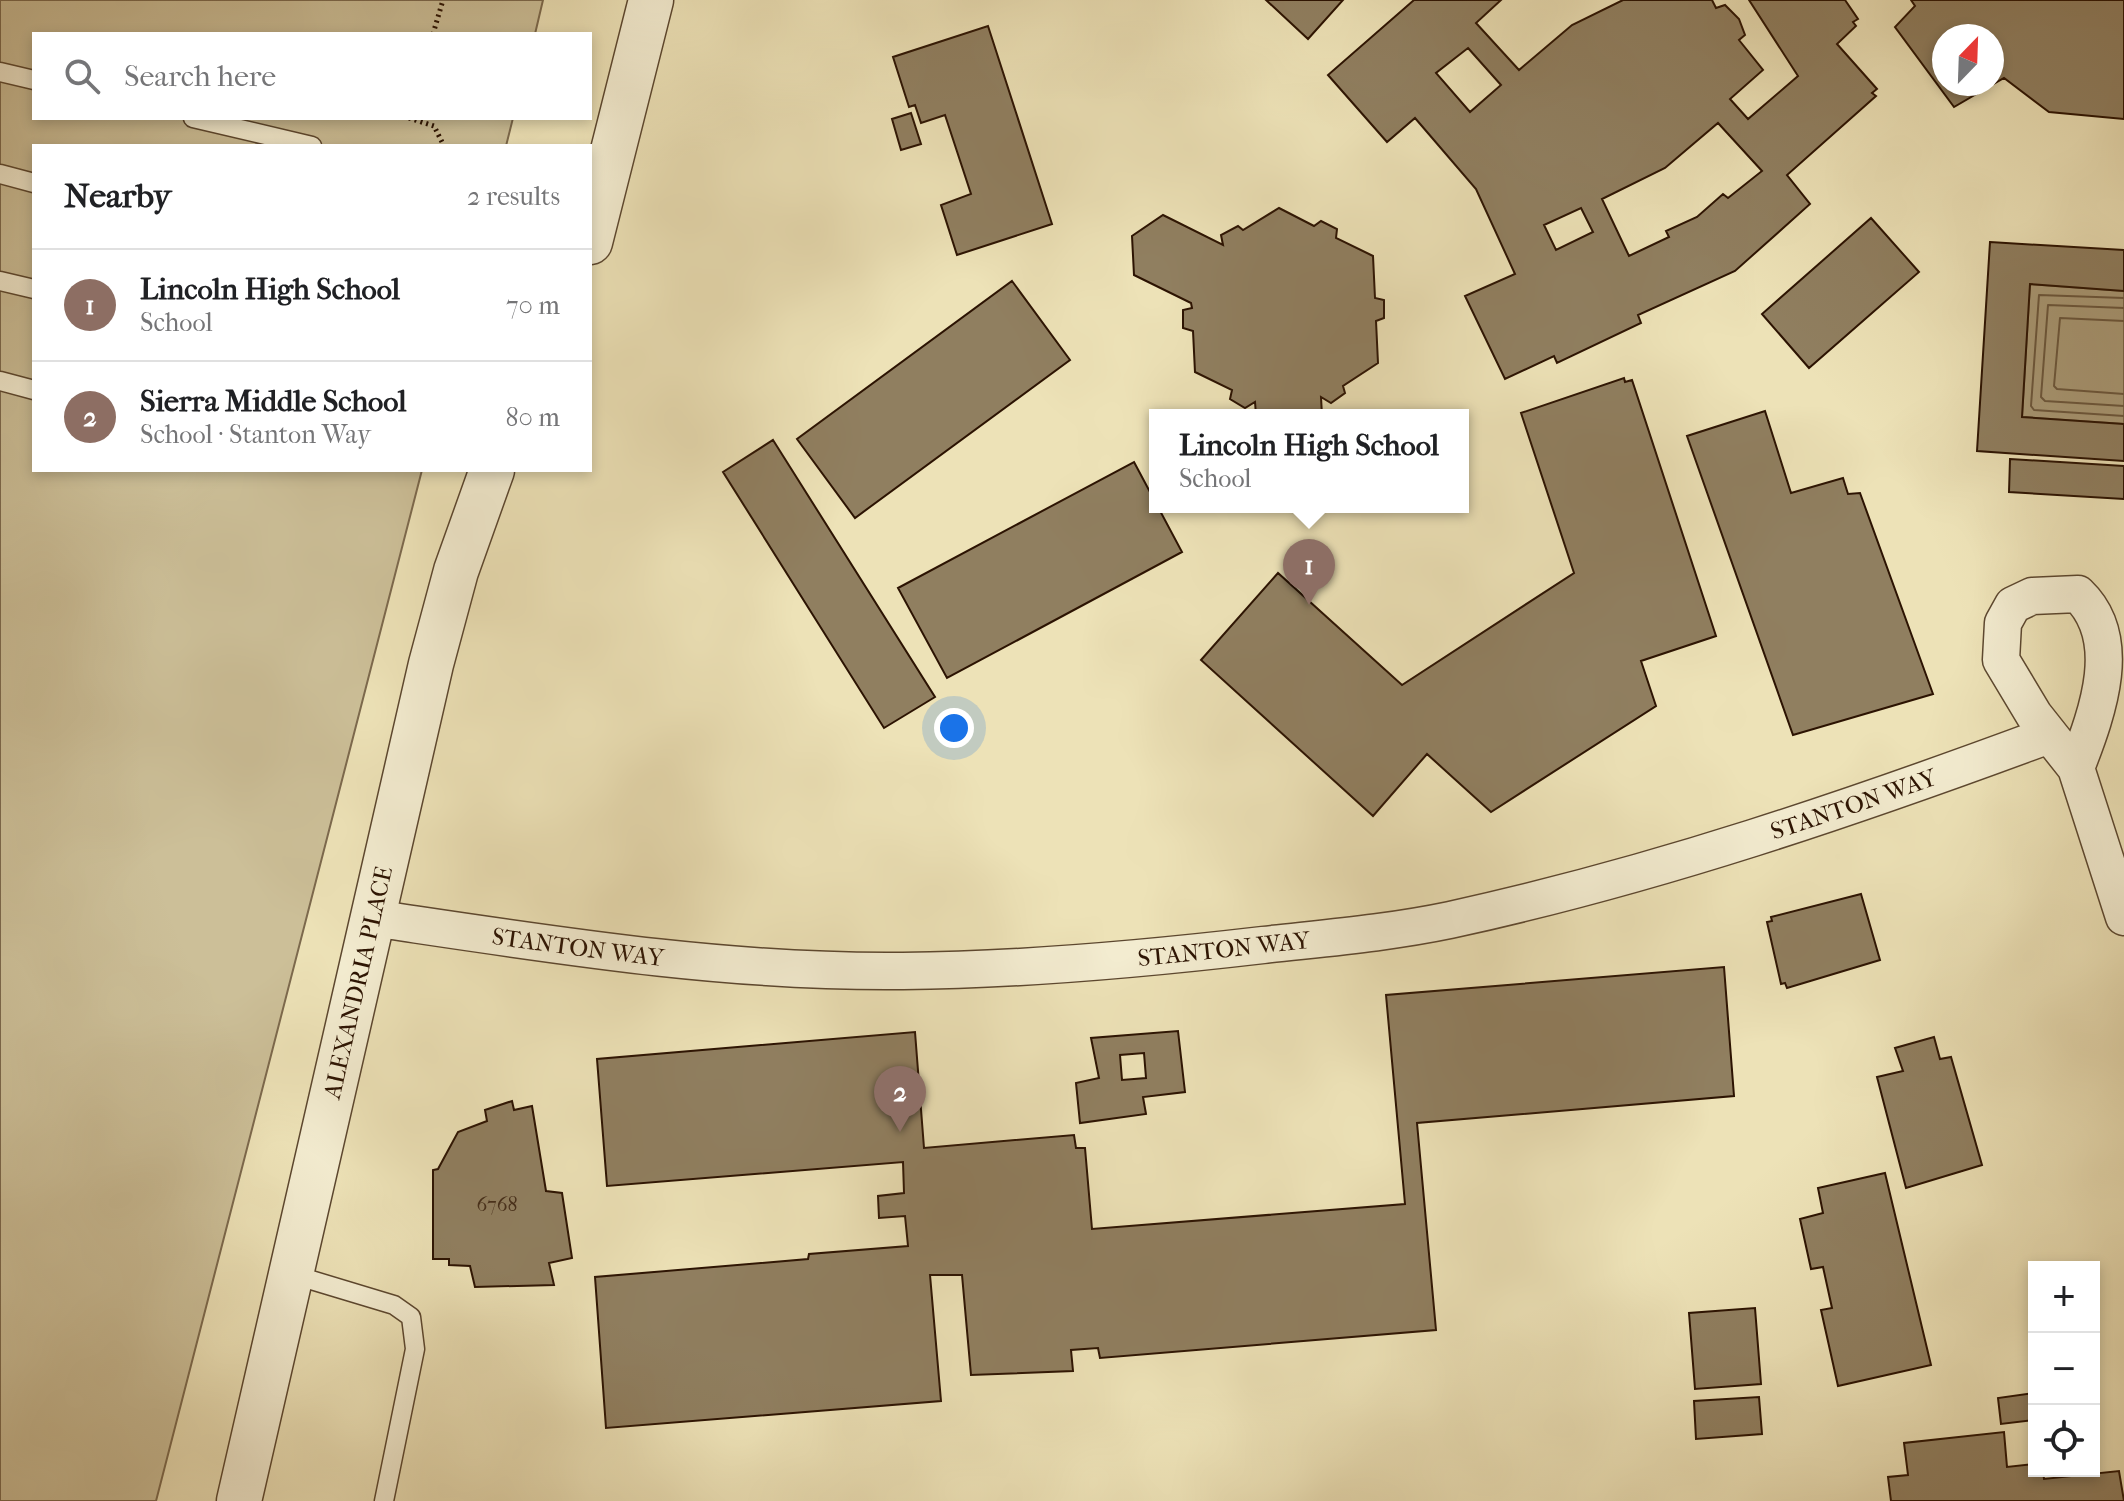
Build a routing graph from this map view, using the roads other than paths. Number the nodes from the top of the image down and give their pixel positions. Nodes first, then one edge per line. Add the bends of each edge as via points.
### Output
1 (651, 0) edge
2 (0, 72) edge
3 (32, 80) edge
4 (202, 120) edge
5 (304, 144) edge
6 (0, 174) edge
7 (32, 182) edge
8 (592, 234) edge
9 (0, 281) edge
10 (32, 289) edge
11 (0, 381) edge
12 (32, 389) edge
13 (491, 472) edge
14 (2049, 735) junction
15 (2076, 768) junction
16 (2124, 917) edge
17 (372, 918) junction
18 (291, 1274) junction
19 (239, 1501) edge
20 (384, 1501) edge

1 - 8 street
2 - 3 lane
4 - 5 lane
6 - 7 lane
9 - 10 lane
11 - 12 lane
13 - 17 street, ALEXANDRIA PLACE via 456,571 431,664
14 - 15 street
14 - 15 street via 2001,660 2003,623 2013,605 2032,596 2078,594 2106,617 2117,661
14 - 17 street, STANTON WAY via 1718,852 1583,889 1395,930 1166,957 900,972 812,969 594,951
15 - 16 street
17 - 18 street, ALEXANDRIA PLACE
18 - 19 street, ALEXANDRIA PLACE
18 - 20 lane via 394,1305 411,1317 415,1349

